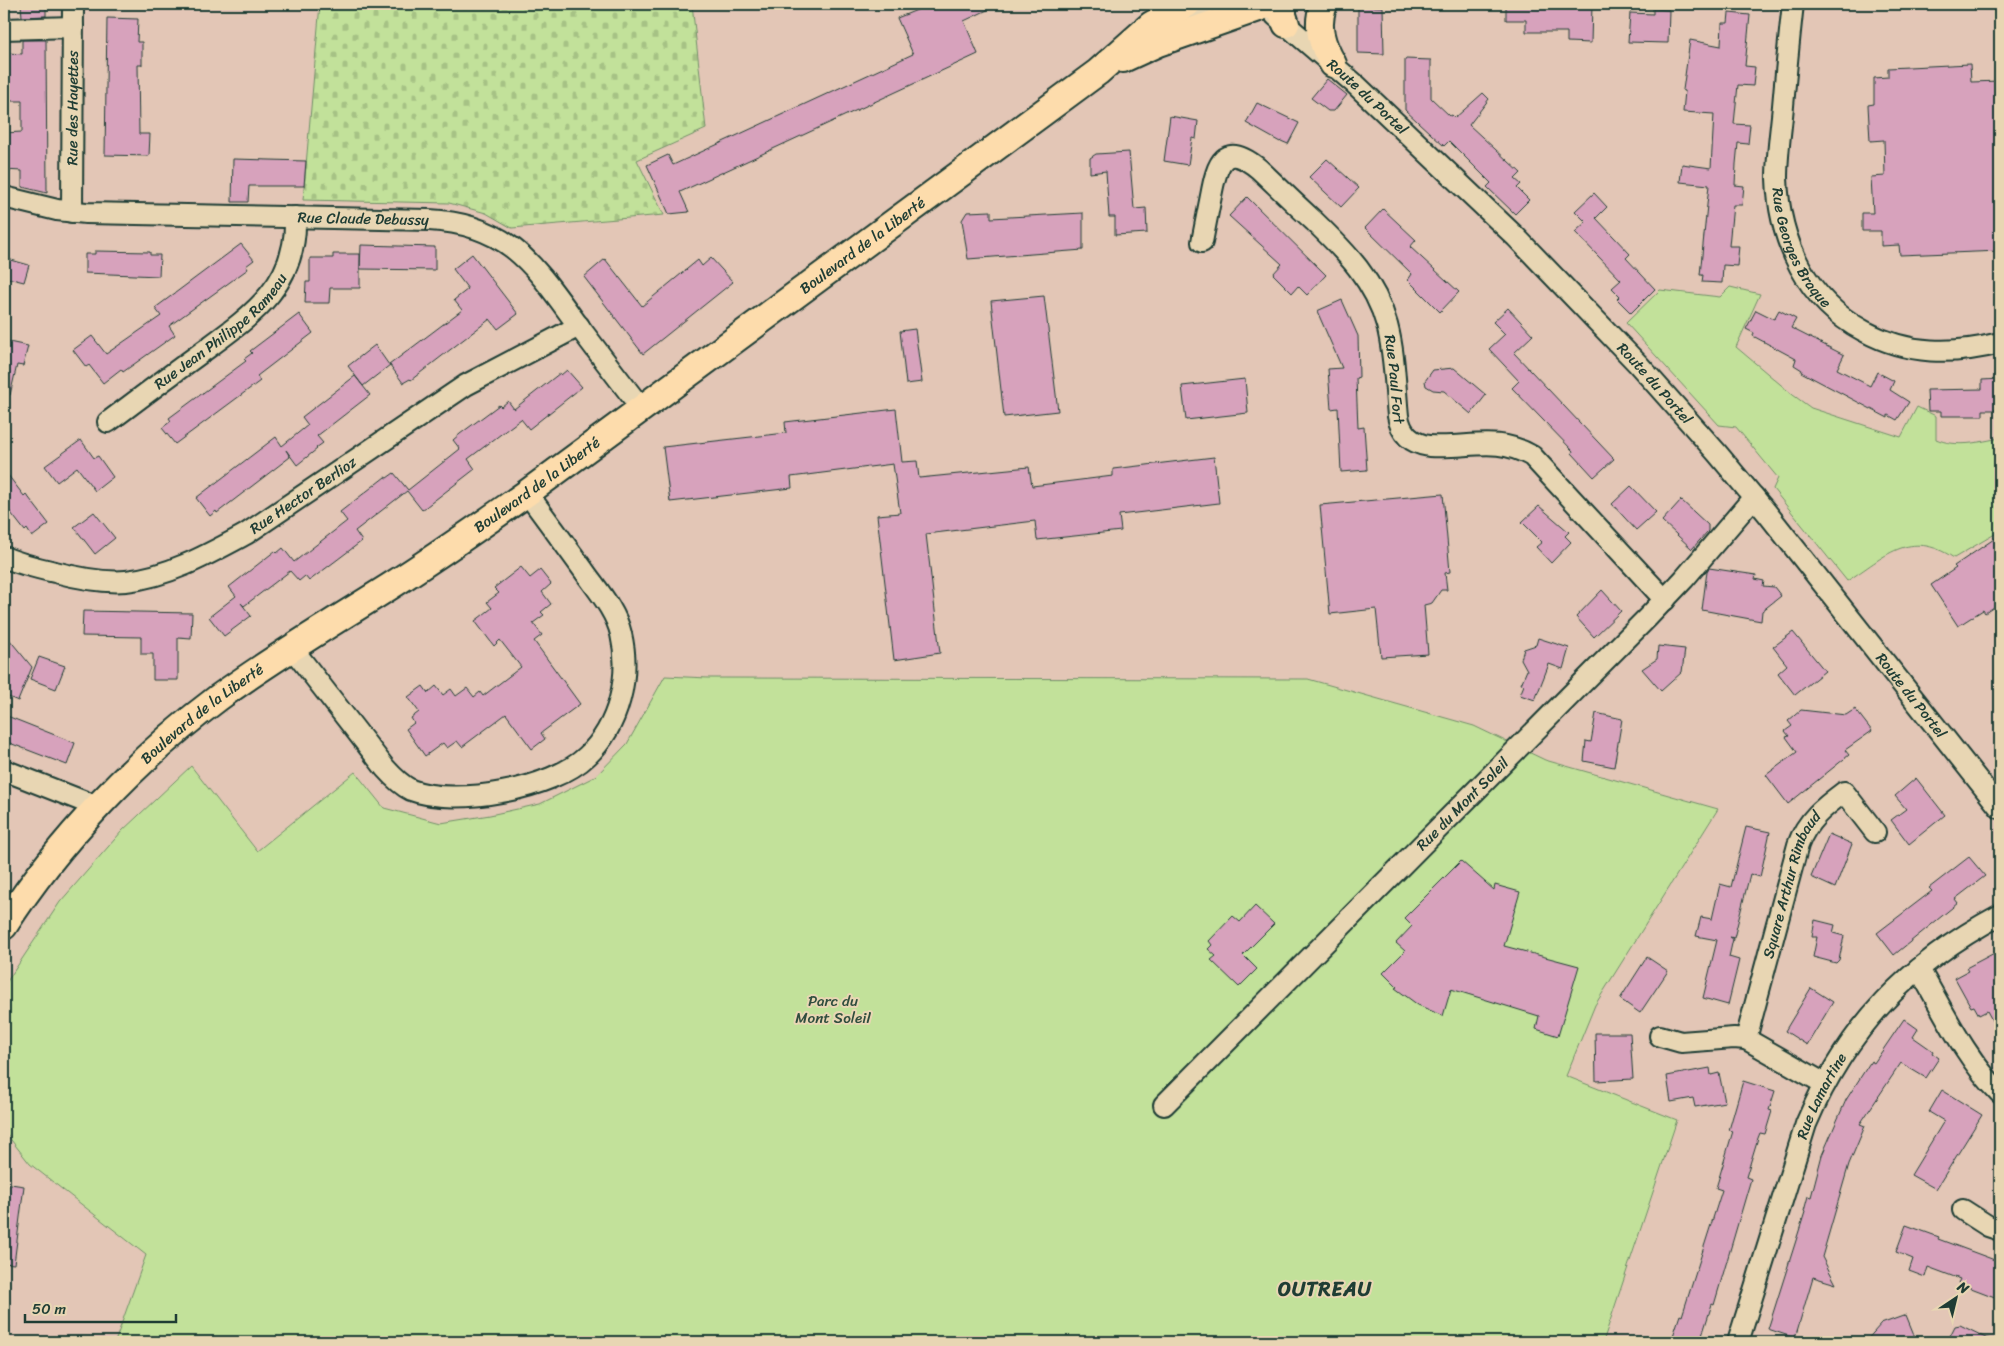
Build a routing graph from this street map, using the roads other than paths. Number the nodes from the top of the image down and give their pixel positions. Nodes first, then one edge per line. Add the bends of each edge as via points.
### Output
1 (73, 4) edge
2 (1204, 4) edge
3 (1324, 4) edge
4 (1793, 4) edge
5 (1176, 7) edge
6 (1273, 8) edge
7 (73, 28) junction
8 (4, 29) edge
9 (1131, 55) junction
10 (1334, 64) junction
11 (1098, 72) junction
12 (4, 197) edge
13 (72, 212) junction
14 (295, 217) junction
15 (1202, 242) dead end
16 (579, 326) junction
17 (2000, 343) edge
18 (642, 409) junction
19 (108, 422) dead end
20 (527, 493) junction
21 (1754, 497) junction
22 (4, 557) edge
23 (1665, 600) junction
24 (292, 648) junction
25 (4, 770) edge
26 (98, 807) junction
27 (2000, 808) edge
28 (1875, 832) dead end
29 (2000, 915) edge
30 (4, 926) edge
31 (1919, 969) junction
32 (1660, 1036) dead end
33 (1746, 1039) junction
34 (1825, 1084) junction
35 (2000, 1093) edge
36 (1164, 1104) dead end
37 (1963, 1210) dead end
38 (2000, 1230) edge
39 (1738, 1342) edge

1 - 7 street, Rue des Hayettes
2 - 9 street via 1198,13 1165,29
3 - 10 main road via 1319,20 1321,36
4 - 17 street, Rue Georges Braque via 1778,177 1783,224 1791,250 1804,274 1820,296 1850,323 1896,345 1941,352
5 - 11 main road, Boulevard de la Liberté via 1144,30
6 - 9 main road, Boulevard de la Liberté
6 - 10 street, Route du Portel
7 - 8 street
7 - 13 street, Rue des Hayettes
9 - 11 main road, Boulevard de la Liberté
10 - 21 street, Route du Portel via 1564,286 1686,417
11 - 18 main road, Boulevard de la Liberté
12 - 13 street, Rue Claude Debussy
13 - 14 street, Rue Claude Debussy
14 - 16 street, Rue Claude Debussy via 440,220 486,232 525,257
14 - 19 street, Rue Jean Philippe Rameau via 289,262 278,283 256,311
15 - 23 street, Rue Paul Fort via 1217,168 1231,156 1245,159 1347,254 1375,293 1390,336 1399,425 1407,437 1429,446 1500,444 1532,456
16 - 18 street, Rue Claude Debussy
16 - 22 street, Rue Hector Berlioz via 477,378 246,534 159,574 135,580 96,581 24,565
18 - 20 main road, Boulevard de la Liberté
20 - 24 main road, Boulevard de la Liberté via 431,560
20 - 24 street via 607,604 621,633 624,678 616,712 602,740 576,766 547,780 493,792 443,796 413,790 385,768
21 - 23 street, Rue du Mont Soleil
21 - 27 street, Route du Portel
23 - 36 street, Rue du Mont Soleil
24 - 26 main road, Boulevard de la Liberté via 182,727
25 - 26 street
26 - 30 main road, Boulevard de la Liberté via 54,858
28 - 33 street, Square Arthur Rimbaud via 1844,792 1818,812 1805,829
29 - 31 street, Rue Lamartine
31 - 34 street, Rue Lamartine via 1865,1022
31 - 35 street via 1968,1054
32 - 33 street via 1681,1042
33 - 34 street
34 - 39 street, Rue Lamartine via 1801,1138
37 - 38 street

